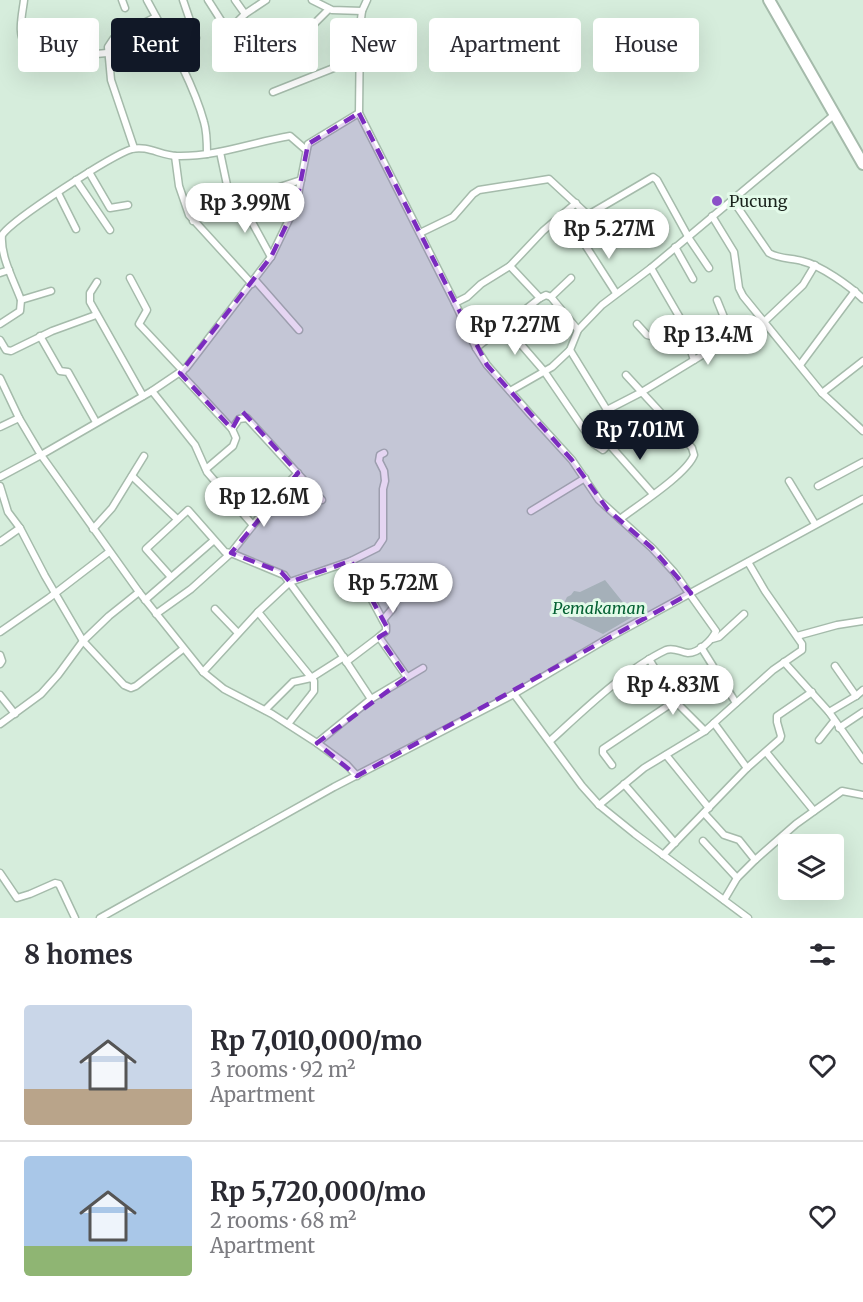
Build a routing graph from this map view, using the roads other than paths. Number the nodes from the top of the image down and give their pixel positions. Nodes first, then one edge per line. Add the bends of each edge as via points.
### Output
1 (24, 0) edge
2 (122, 0) edge
3 (147, 0) edge
4 (183, 0) edge
5 (208, 0) edge
6 (235, 0) edge
7 (266, 0) edge
8 (312, 0) edge
9 (367, 0) edge
10 (769, 0) edge
11 (125, 8) dead end
12 (329, 9) junction
13 (362, 11) junction
14 (245, 14) junction
15 (156, 17) junction
16 (189, 18) edge
17 (362, 18) edge
18 (318, 20) edge
19 (107, 53) junction
20 (330, 69) edge
21 (359, 72) edge
22 (273, 92) dead end
23 (359, 112) junction
24 (835, 114) junction
25 (134, 148) junction
26 (305, 149) junction
27 (220, 152) junction
28 (207, 154) junction
29 (175, 156) junction
30 (863, 164) edge
31 (89, 172) junction
32 (76, 180) junction
33 (301, 180) junction
34 (58, 193) junction
35 (243, 199) junction
36 (732, 199) junction
37 (576, 203) junction
38 (231, 204) junction
39 (128, 205) dead end
40 (712, 216) junction
41 (193, 221) junction
42 (76, 229) dead end
43 (110, 230) dead end
44 (420, 233) junction
45 (689, 235) junction
46 (582, 240) dead end
47 (675, 247) junction
48 (272, 257) junction
49 (815, 265) junction
50 (510, 266) junction
51 (651, 268) junction
52 (709, 268) dead end
53 (9, 270) junction
54 (0, 273) edge
55 (130, 278) dead end
56 (571, 278) dead end
57 (693, 279) dead end
58 (98, 282) dead end
59 (254, 282) junction
60 (51, 291) dead end
61 (855, 291) junction
62 (616, 293) junction
63 (551, 297) junction
64 (540, 298) junction
65 (863, 299) edge
66 (21, 300) junction
67 (717, 300) dead end
68 (455, 303) junction
69 (96, 315) junction
70 (680, 318) junction
71 (765, 321) junction
72 (0, 324) edge
73 (637, 324) dead end
74 (505, 326) junction
75 (298, 330) dead end
76 (578, 330) junction
77 (40, 336) junction
78 (732, 337) junction
79 (0, 340) edge
80 (476, 348) junction
81 (570, 350) junction
82 (694, 360) junction
83 (863, 361) edge
84 (800, 365) junction
85 (544, 371) junction
86 (182, 372) junction
87 (626, 375) dead end
88 (0, 378) edge
89 (152, 391) junction
90 (510, 391) junction
91 (640, 393) junction
92 (822, 393) junction
93 (143, 396) junction
94 (607, 410) junction
95 (19, 418) junction
96 (96, 423) junction
97 (0, 427) edge
98 (231, 429) junction
99 (863, 431) edge
100 (608, 443) junction
101 (384, 453) dead end
102 (42, 455) junction
103 (144, 456) dead end
104 (863, 462) edge
105 (206, 469) junction
106 (298, 473) junction
107 (132, 476) junction
108 (0, 477) edge
109 (585, 478) junction
110 (789, 481) dead end
111 (0, 486) edge
112 (818, 486) dead end
113 (652, 494) junction
114 (863, 499) edge
115 (322, 500) dead end
116 (531, 512) dead end
117 (177, 519) junction
118 (620, 519) junction
119 (252, 524) junction
120 (815, 524) junction
121 (20, 528) junction
122 (93, 529) junction
123 (213, 541) junction
124 (0, 542) edge
125 (109, 552) junction
126 (231, 553) junction
127 (351, 561) junction
128 (747, 562) junction
129 (171, 577) junction
130 (389, 579) dead end
131 (290, 582) junction
132 (55, 592) junction
133 (139, 592) junction
134 (691, 593) junction
135 (146, 600) junction
136 (215, 609) dead end
137 (258, 612) junction
138 (156, 614) junction
139 (744, 614) dead end
140 (383, 620) junction
141 (863, 621) edge
142 (0, 632) edge
143 (238, 633) junction
144 (797, 636) junction
145 (379, 637) junction
146 (712, 639) junction
147 (83, 641) junction
148 (701, 647) junction
149 (183, 650) junction
150 (0, 655) edge
151 (649, 659) junction
152 (345, 660) junction
153 (784, 662) junction
154 (0, 664) edge
155 (835, 666) dead end
156 (423, 668) dead end
157 (203, 672) junction
158 (407, 677) junction
159 (311, 678) junction
160 (863, 690) edge
161 (812, 692) junction
162 (514, 694) junction
163 (0, 695) edge
164 (856, 696) junction
165 (371, 699) junction
166 (675, 701) junction
167 (736, 703) junction
168 (265, 710) junction
169 (829, 712) junction
170 (863, 712) edge
171 (15, 714) junction
172 (834, 721) junction
173 (714, 723) junction
174 (0, 724) edge
175 (288, 724) junction
176 (839, 728) junction
177 (705, 731) junction
178 (819, 740) dead end
179 (550, 741) junction
180 (317, 743) junction
181 (766, 752) junction
182 (666, 755) junction
183 (863, 759) edge
184 (612, 765) dead end
185 (747, 768) junction
186 (357, 776) junction
187 (624, 784) junction
188 (863, 795) edge
189 (599, 805) junction
190 (706, 810) junction
191 (814, 811) junction
192 (703, 842) dead end
193 (675, 843) junction
194 (663, 855) junction
195 (755, 860) junction
196 (0, 873) edge
197 (737, 878) junction
198 (724, 900) junction
199 (75, 918) edge
200 (100, 918) edge
201 (748, 918) edge

1 - 19 street via 21,33 28,45 43,47 52,58
2 - 11 street
3 - 15 street
4 - 16 street
5 - 14 street via 231,36
6 - 14 street
7 - 14 street
8 - 12 street
9 - 13 street
10 - 24 main road
12 - 13 street
12 - 18 street
13 - 17 street
15 - 19 street via 114,38
15 - 28 street via 202,116
19 - 25 street via 111,80
20 - 22 street
21 - 23 street
23 - 26 street via 309,142
23 - 44 street
24 - 30 main road
24 - 36 street
25 - 29 street
25 - 31 street
26 - 27 street via 290,136
26 - 33 street
27 - 28 street
27 - 38 street
28 - 29 street
29 - 41 street via 181,192
31 - 32 street
31 - 39 street via 109,208
32 - 34 street
32 - 43 street
33 - 35 street
33 - 48 street via 296,205
34 - 42 street
34 - 53 street via 3,232 1,242
35 - 38 street
35 - 48 street
36 - 40 street
36 - 49 street via 769,253
37 - 44 street via 549,179 479,190 453,217
37 - 45 street via 591,215 653,177
37 - 50 street
38 - 41 street
40 - 45 street
40 - 71 street via 734,252 741,293
41 - 59 street
44 - 68 street
45 - 47 street
45 - 52 street
46 - 62 street
47 - 51 street
47 - 57 street
48 - 59 street
49 - 61 street
49 - 71 street via 803,285
50 - 64 street
50 - 68 street
51 - 62 street
51 - 70 street
53 - 54 street
53 - 66 street
55 - 86 street via 147,310 139,324
56 - 63 street
58 - 69 street via 89,296
59 - 75 street
59 - 86 street
60 - 66 street
61 - 65 street
61 - 84 street
62 - 76 street
63 - 64 street
63 - 76 street
64 - 74 street
66 - 72 street via 20,311
67 - 78 street
68 - 80 street
69 - 77 street
69 - 93 street
70 - 73 street via 651,336
70 - 82 street
71 - 78 street
71 - 84 street
74 - 80 street
74 - 85 street
76 - 81 street
77 - 79 street via 9,351
77 - 96 street via 60,371 68,372
78 - 82 street
80 - 90 street
81 - 85 street
81 - 94 street
82 - 91 street
83 - 92 street
84 - 92 street
85 - 90 street
85 - 100 street via 594,444 603,450
86 - 89 street
86 - 98 street
87 - 91 street
88 - 95 street
89 - 93 street
89 - 105 street via 195,445
90 - 109 street
91 - 94 street
91 - 113 street via 685,439 694,455 691,462
92 - 99 street
93 - 96 street
94 - 100 street via 611,416 607,424
95 - 97 street
95 - 102 street
96 - 102 street
98 - 105 street via 236,438 233,446
98 - 106 street via 240,419 247,418
100 - 113 street
101 - 127 street via 379,460 385,475 383,539 377,548
102 - 108 street
102 - 122 street
103 - 107 street
104 - 112 street
105 - 119 street
106 - 115 street
106 - 119 street
107 - 117 street
107 - 122 street
109 - 116 street
109 - 118 street via 599,500
110 - 120 street
111 - 121 street via 8,512
113 - 118 street
114 - 120 street
117 - 123 street via 189,511
117 - 129 street via 146,549
118 - 134 street via 652,548
119 - 126 street
120 - 128 street
121 - 124 street
121 - 132 street
122 - 125 street
123 - 126 street
123 - 129 street
125 - 132 street
125 - 133 street
126 - 131 street via 281,572
126 - 138 street via 191,590
127 - 131 street
127 - 140 street
128 - 134 street
128 - 144 street
129 - 135 street
130 - 140 street via 393,608
131 - 137 street
131 - 152 street
132 - 142 street
132 - 147 street
133 - 135 street
133 - 147 street
134 - 146 street via 715,628
134 - 162 street
135 - 138 street
136 - 143 street
137 - 143 street
137 - 159 street
138 - 149 street
139 - 146 street
140 - 145 street via 386,631
141 - 144 street
143 - 157 street
144 - 153 street via 802,650
145 - 152 street
145 - 158 street
146 - 148 street
147 - 149 street via 131,688
147 - 171 street via 49,686
148 - 151 street via 691,652 668,649
148 - 167 street
149 - 157 street
150 - 154 street
151 - 166 street
151 - 179 street
152 - 159 street
152 - 165 street
153 - 161 street
153 - 167 street
155 - 164 street
156 - 158 street
157 - 168 street via 224,689
158 - 165 street
159 - 168 street via 293,682
159 - 175 street via 314,691
160 - 164 street
161 - 169 street
161 - 181 street via 777,716 782,736
162 - 179 street
162 - 186 street
163 - 171 street
164 - 169 street
165 - 180 street
166 - 177 street
166 - 184 street via 603,749
167 - 173 street
168 - 175 street
169 - 172 street
170 - 176 street
171 - 174 street
172 - 176 street
172 - 178 street
173 - 177 street
173 - 185 street
175 - 180 street
176 - 183 street
177 - 182 street
179 - 189 street
180 - 186 street
181 - 185 street
181 - 191 street
182 - 187 street
182 - 190 street
185 - 190 street
186 - 200 street
187 - 189 street
187 - 193 street
188 - 191 street via 842,792
189 - 194 street
190 - 193 street
190 - 195 street via 724,835 739,840
191 - 195 street
192 - 197 street
193 - 194 street
194 - 198 street
195 - 197 street
196 - 199 street via 17,898 59,884
197 - 198 street
198 - 201 street

